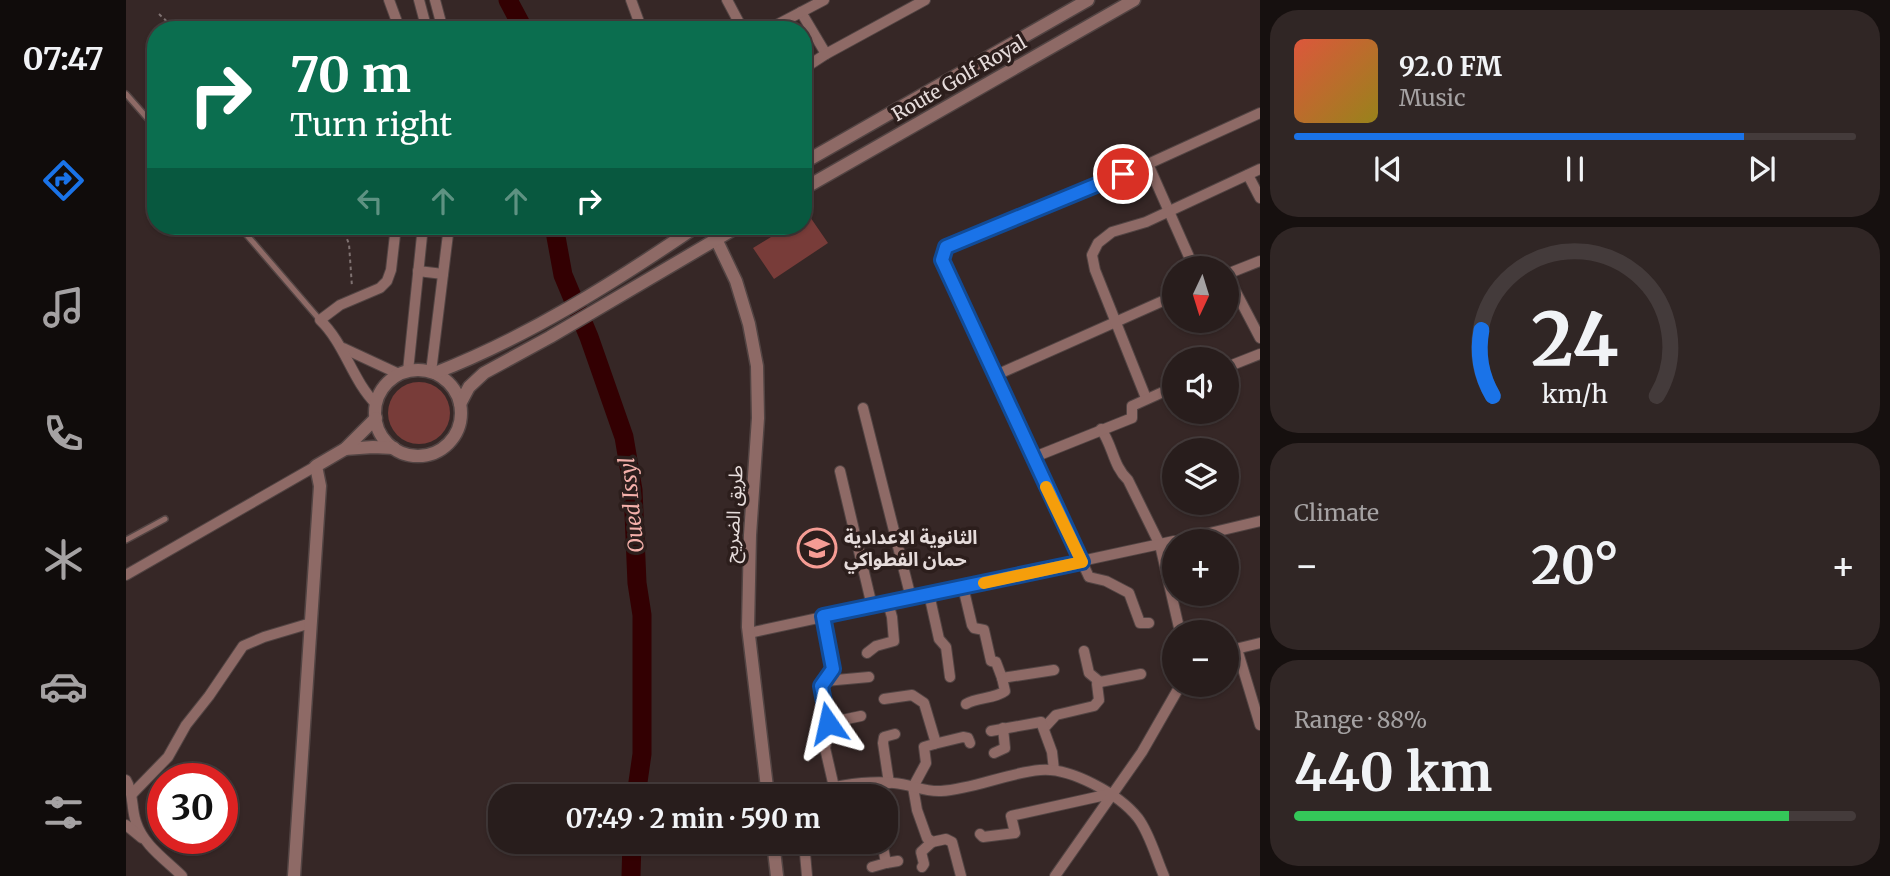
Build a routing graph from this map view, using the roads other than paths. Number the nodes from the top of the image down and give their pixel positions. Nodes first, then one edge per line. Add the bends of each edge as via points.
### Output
1 (389, 0) edge
2 (419, 0) edge
3 (435, 0) edge
4 (631, 0) edge
5 (727, 0) edge
6 (824, 0) edge
7 (925, 0) edge
8 (1088, 0) edge
9 (1134, 0) edge
10 (801, 12) junction
11 (397, 21) edge
12 (425, 21) edge
13 (441, 21) edge
14 (639, 21) edge
15 (738, 21) edge
16 (784, 21) edge
17 (806, 21) edge
18 (812, 30) edge
19 (826, 54) junction
20 (812, 63) edge
21 (126, 94) edge
22 (1260, 113) edge
23 (147, 118) edge
24 (812, 158) edge
25 (1148, 164) junction
26 (1260, 169) edge
27 (1248, 175) junction
28 (812, 184) edge
29 (1260, 198) edge
30 (1168, 211) junction
31 (247, 235) edge
32 (395, 235) edge
33 (422, 235) edge
34 (448, 235) edge
35 (683, 235) edge
36 (723, 235) edge
37 (716, 239) junction
38 (1189, 256) edge
39 (1260, 261) edge
40 (1239, 270) edge
41 (418, 271) junction
42 (443, 274) junction
43 (1239, 298) edge
44 (1162, 302) edge
45 (320, 320) junction
46 (1117, 323) junction
47 (1260, 338) edge
48 (342, 348) junction
49 (1260, 354) edge
50 (1239, 362) edge
51 (433, 372) junction
52 (404, 373) junction
53 (994, 376) junction
54 (1162, 392) edge
55 (1146, 398) junction
56 (376, 404) junction
57 (460, 404) junction
58 (863, 408) dead end
59 (376, 418) junction
60 (1101, 429) junction
61 (394, 448) junction
62 (345, 449) junction
63 (1032, 458) junction
64 (316, 466) junction
65 (841, 471) dead end
66 (165, 519) dead end
67 (1260, 521) edge
68 (1226, 529) edge
69 (126, 540) edge
70 (1160, 545) junction
71 (1082, 562) junction
72 (126, 575) edge
73 (963, 587) junction
74 (929, 594) junction
75 (911, 598) junction
76 (888, 603) junction
77 (872, 606) junction
78 (823, 616) junction
79 (1177, 620) edge
80 (311, 623) junction
81 (1149, 623) dead end
82 (749, 633) junction
83 (1260, 643) edge
84 (1239, 648) edge
85 (1084, 651) dead end
86 (867, 653) dead end
87 (1239, 669) edge
88 (1054, 670) dead end
89 (1141, 674) dead end
90 (869, 677) dead end
91 (950, 677) dead end
92 (1002, 678) junction
93 (825, 681) junction
94 (1100, 682) junction
95 (1174, 697) edge
96 (884, 699) dead end
97 (966, 704) dead end
98 (861, 716) dead end
99 (828, 723) junction
100 (1260, 725) edge
101 (1003, 728) junction
102 (1044, 728) junction
103 (991, 731) dead end
104 (895, 734) dead end
105 (970, 743) dead end
106 (934, 744) junction
107 (993, 752) dead end
108 (1054, 770) junction
109 (126, 780) edge
110 (889, 783) junction
111 (767, 784) edge
112 (833, 784) edge
113 (875, 784) edge
114 (913, 788) junction
115 (132, 794) junction
116 (1111, 794) junction
117 (126, 825) edge
118 (981, 834) dead end
119 (144, 840) junction
120 (932, 842) junction
121 (774, 854) edge
122 (806, 854) edge
123 (884, 854) edge
124 (898, 861) dead end
125 (886, 863) junction
126 (872, 867) dead end
127 (922, 867) dead end
128 (182, 876) edge
129 (294, 876) edge
130 (777, 876) edge
131 (807, 876) edge
132 (961, 876) edge
133 (1055, 876) edge
134 (1164, 876) edge

1 - 11 street
2 - 12 street
3 - 13 street
4 - 14 street
5 - 15 street
6 - 10 street
7 - 19 street
8 - 24 street, Route Golf Royal
9 - 28 street, Route Golf Royal
10 - 16 street
10 - 17 street
18 - 19 street
19 - 20 street
21 - 23 lane
22 - 25 street
25 - 30 street
25 - 53 street via 946,247 942,260
26 - 27 street
27 - 29 street
27 - 30 street
30 - 38 street
30 - 46 street via 1112,232 1094,249 1093,264
31 - 45 lane
32 - 45 street via 387,281
33 - 41 street
34 - 42 street
35 - 51 street via 490,351
36 - 37 street
37 - 57 street via 477,378
37 - 82 street, طريق الضريح via 736,281 757,366
39 - 40 street
41 - 42 street
41 - 52 street
42 - 51 street
43 - 47 street
44 - 46 street
45 - 48 street
46 - 53 street
46 - 55 street
48 - 52 street
48 - 56 street via 363,390
49 - 50 street
51 - 52 street
51 - 57 street via 452,385
52 - 56 street via 384,386
53 - 63 street
54 - 55 street
55 - 60 street via 1132,406 1132,418
56 - 59 street
57 - 61 street via 458,429 442,448 418,455
58 - 75 street
59 - 61 street via 379,430
59 - 62 street
60 - 63 street
60 - 70 street
61 - 62 street
62 - 64 street
63 - 71 street
64 - 72 street
64 - 80 street via 320,486
65 - 77 street
66 - 69 lane
67 - 68 street
70 - 71 street
70 - 79 street
71 - 73 street
71 - 81 street via 1089,577 1129,593 1140,623
73 - 74 street
73 - 92 street via 971,625 984,631 991,661 996,662
74 - 75 street
74 - 91 street
75 - 76 street
76 - 77 street
76 - 86 street via 894,641
77 - 78 street
78 - 82 street
78 - 93 street via 833,669
80 - 115 street via 243,646 168,757
80 - 129 street
82 - 111 street, طريق الضريح
83 - 84 street
85 - 94 street via 1088,673
87 - 100 street
88 - 92 street
89 - 94 street
90 - 93 street
92 - 97 street via 1005,691 1001,695
93 - 99 street via 821,686
94 - 102 street via 1094,706 1056,715
95 - 116 street
96 - 106 street via 912,695 922,701
98 - 99 street
99 - 112 street via 825,748
101 - 102 street via 1041,722
101 - 103 street
101 - 107 street via 1005,748
102 - 108 street
104 - 110 street via 884,737 883,743
105 - 106 street via 963,737
106 - 114 street via 924,747 926,763
108 - 114 street via 944,791
108 - 116 street
109 - 115 street
110 - 113 street
110 - 114 street
114 - 120 street via 926,838
115 - 119 street
116 - 118 street via 1011,816 1015,833 1011,835
116 - 133 street
116 - 134 street via 1137,817
117 - 119 street
119 - 128 street
120 - 127 street via 921,852
120 - 132 street via 952,842
121 - 130 street
122 - 131 street
123 - 125 street
124 - 125 street
125 - 126 street

